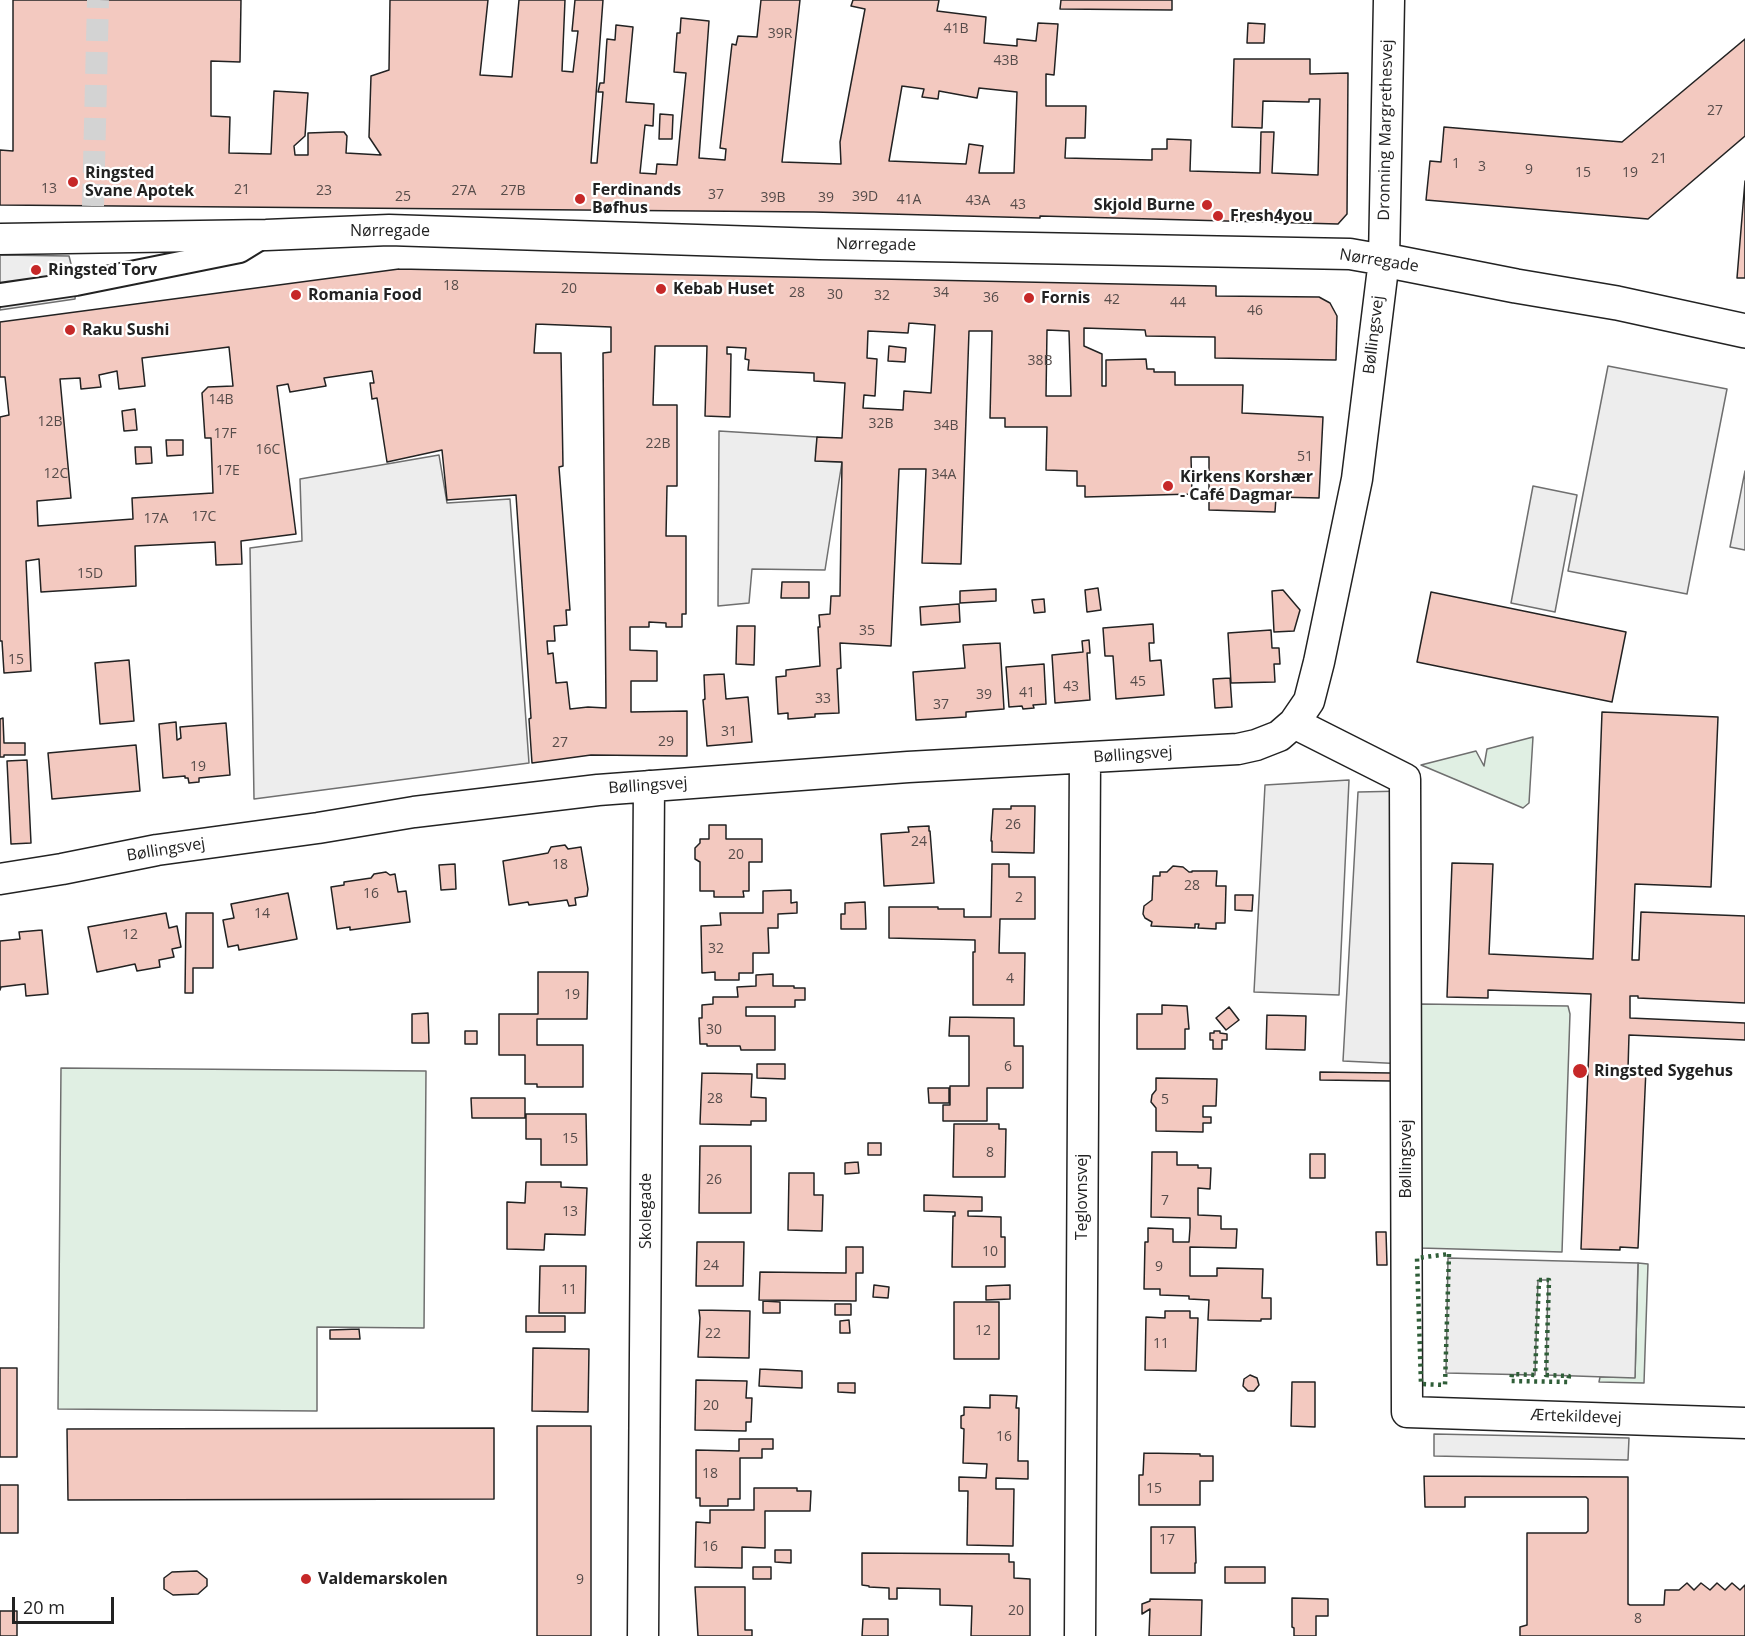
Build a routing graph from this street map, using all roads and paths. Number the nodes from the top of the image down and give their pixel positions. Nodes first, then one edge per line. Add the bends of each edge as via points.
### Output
1 (1389, 0) edge
2 (266, 235) junction
3 (0, 239) edge
4 (1383, 260) junction
5 (0, 295) edge
6 (1745, 331) edge
7 (1294, 723) junction
8 (1085, 758) junction
9 (649, 786) junction
10 (0, 879) edge
11 (1407, 1412) joint
12 (1745, 1424) edge
13 (643, 1636) edge
14 (1080, 1636) edge

1 - 4 street, Dronning Margrethesvej
2 - 3 street, Nørregade
2 - 4 street, Nørregade via 389,230 1350,254
2 - 5 street via 240,251
4 - 6 street, Nørregade
4 - 7 street, Bøllingsvej via 1357,479 1309,701
7 - 8 street, Bøllingsvej via 1279,736 1238,749
7 - 11 street, Bøllingsvej via 1405,779
8 - 9 street, Bøllingsvej
8 - 14 street, Teglovnsvej
9 - 10 street, Bøllingsvej via 414,812 157,850
9 - 13 street, Skolegade
11 - 12 street, Ærtekildevej

